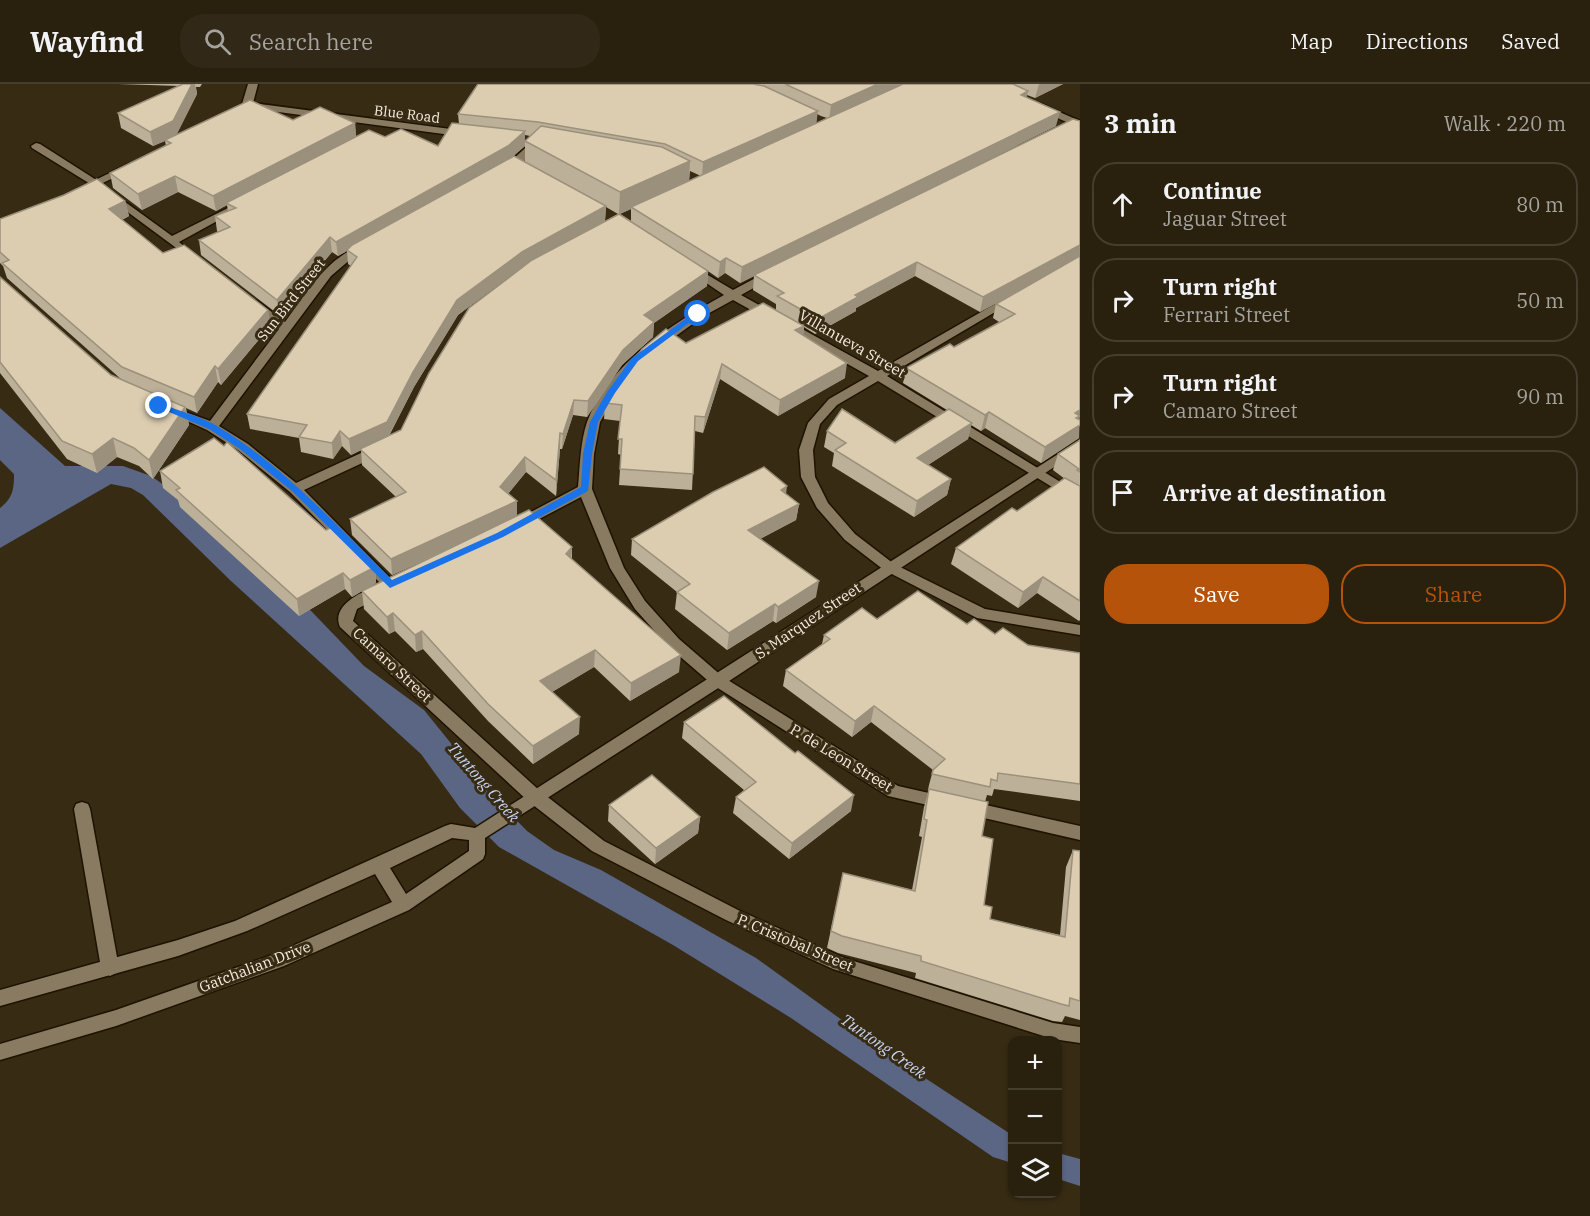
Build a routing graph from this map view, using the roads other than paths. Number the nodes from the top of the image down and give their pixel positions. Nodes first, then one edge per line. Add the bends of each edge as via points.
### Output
1 (253, 84) edge
2 (1033, 104) edge
3 (247, 105) junction
4 (228, 117) edge
5 (1076, 124) edge
6 (393, 126) junction
7 (382, 132) dead end
8 (482, 136) edge
9 (538, 142) edge
10 (36, 146) dead end
11 (137, 162) edge
12 (493, 176) edge
13 (96, 183) junction
14 (75, 192) edge
15 (245, 203) edge
16 (380, 239) edge
17 (172, 241) junction
18 (191, 256) edge
19 (684, 263) edge
20 (783, 268) edge
21 (1029, 289) edge
22 (239, 292) edge
23 (731, 294) junction
24 (287, 328) junction
25 (876, 375) junction
26 (159, 406) edge
27 (212, 427) junction
28 (395, 442) edge
29 (1080, 444) edge
30 (1036, 472) junction
31 (295, 489) junction
32 (585, 489) junction
33 (1080, 500) edge
34 (509, 530) edge
35 (889, 567) junction
36 (1080, 630) edge
37 (718, 681) junction
38 (534, 796) junction
39 (82, 809) dead end
40 (1080, 833) edge
41 (479, 834) junction
42 (379, 865) junction
43 (403, 905) junction
44 (110, 968) junction
45 (0, 998) edge
46 (1080, 1035) edge
47 (0, 1052) edge

1 - 3 street
2 - 5 street
3 - 4 street
3 - 6 street, Blue Road
6 - 7 street
6 - 8 street, Blue Road
9 - 12 street via 518,166
10 - 13 street
11 - 13 street
13 - 14 street
13 - 17 street
15 - 17 street
16 - 24 street, Sun Bird Street via 348,256 327,274
17 - 18 street
19 - 23 street, Villanueva Street
20 - 23 street
21 - 25 street
22 - 24 street
23 - 25 street, Villanueva Street
23 - 32 street via 663,337 635,360 611,392 594,422
24 - 27 street, Sun Bird Street
25 - 30 street, Villanueva Street
25 - 35 street via 833,402 814,423 806,450 808,477 822,506 850,537
26 - 27 street, Camaro Street
27 - 31 street, Camaro Street
28 - 31 street
29 - 30 street, S. Marquez Street
30 - 33 street, Villanueva Street
30 - 35 street, S. Marquez Street
31 - 38 street, Camaro Street via 395,582 350,606 345,622
32 - 34 street
32 - 37 street, P. de Leon Street via 616,567 640,606 674,643
35 - 36 street via 982,614
35 - 37 street, S. Marquez Street
37 - 38 street, S. Marquez Street
37 - 40 street, P. de Leon Street via 894,791
38 - 41 street
38 - 46 street, P. Cristobal Street via 598,846 732,915 839,964 1053,1031
39 - 44 street
41 - 42 street via 451,831
41 - 43 street, Gatchalian Drive via 477,854
42 - 43 street
42 - 44 street via 241,926
43 - 47 street, Gatchalian Drive via 278,961 116,1018
44 - 45 street

